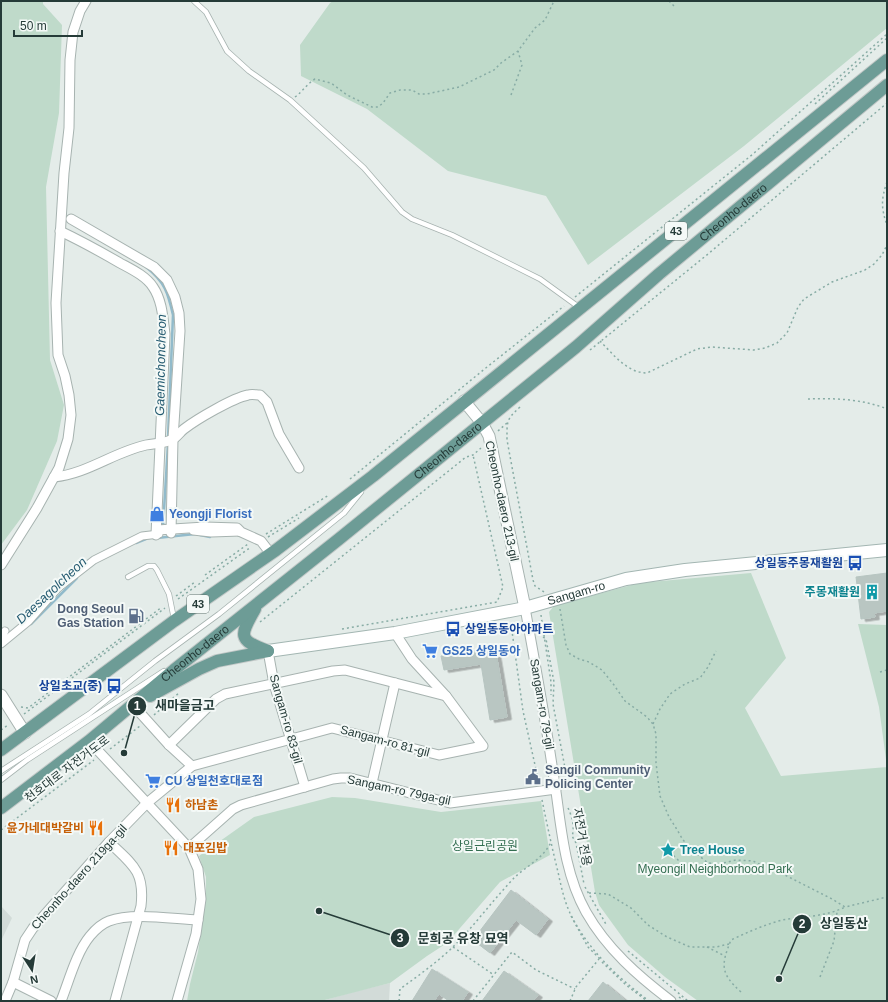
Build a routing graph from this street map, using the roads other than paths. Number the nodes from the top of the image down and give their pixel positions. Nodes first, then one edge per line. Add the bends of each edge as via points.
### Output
1 (86, 1) edge
2 (194, 1) edge
3 (887, 60) edge
4 (887, 85) edge
5 (71, 219) dead end
6 (60, 231) junction
7 (575, 305) junction
8 (464, 401) junction
9 (482, 423) junction
10 (173, 439) junction
11 (160, 444) junction
12 (299, 468) dead end
13 (373, 476) junction
14 (54, 477) junction
15 (164, 532) junction
16 (887, 550) edge
17 (271, 554) junction
18 (1, 565) edge
19 (128, 577) dead end
20 (258, 603) junction
21 (526, 608) junction
22 (174, 621) junction
23 (5, 631) dead end
24 (395, 633) junction
25 (1, 638) edge
26 (208, 642) junction
27 (1, 644) edge
28 (268, 651) junction
29 (395, 683) junction
30 (274, 684) junction
31 (1, 695) edge
32 (446, 696) junction
33 (133, 705) junction
34 (24, 732) junction
35 (290, 738) junction
36 (382, 740) junction
37 (89, 741) junction
38 (169, 745) junction
39 (1, 750) edge
40 (192, 766) junction
41 (1, 771) edge
42 (1, 780) edge
43 (372, 783) junction
44 (305, 787) junction
45 (556, 789) junction
46 (147, 803) junction
47 (1, 808) edge
48 (109, 842) junction
49 (189, 848) junction
50 (138, 917) junction
51 (198, 920) junction
52 (13, 982) junction
53 (5, 1001) edge
54 (51, 1001) edge
55 (61, 1001) edge
56 (114, 1001) edge
57 (177, 1001) edge
58 (671, 1001) edge

1 - 6 street via 73,32 69,128
2 - 7 lane via 206,12 227,51 290,100 364,168 402,212 540,279
3 - 7 main road, Cheonho-daero / 43
4 - 9 main road, Cheonho-daero / 43 via 658,274 596,337
5 - 10 street via 154,267 167,280 180,313
6 - 11 street via 137,273 152,286 159,300 165,334
6 - 14 street via 56,303 58,354 69,395 71,416 68,439
7 - 8 main road, Cheonho-daero / 43
8 - 9 street, Cheonho-daero 213-gil
8 - 13 main road, Cheonho-daero / 43
9 - 20 main road, Cheonho-daero / 43
9 - 21 street, Cheonho-daero 213-gil via 489,436
10 - 11 street
10 - 12 street via 184,429 222,406 248,394 260,395 267,402 280,434
10 - 15 street
11 - 14 street via 146,445 66,476
11 - 15 street
13 - 17 main road, Cheonho-daero / 43
13 - 41 lane via 344,512 272,572 89,714
14 - 18 street
15 - 17 street via 237,528 241,532 263,538
15 - 27 street via 142,536 94,560 58,588 29,621
16 - 21 main road, Sangam-ro via 685,570 626,579
17 - 22 main road, Cheonho-daero / 43
19 - 22 lane via 148,566 154,566 172,602
20 - 26 main road, Cheonho-daero / 43
20 - 28 main road via 244,629 244,636 249,643
21 - 24 main road, Sangam-ro
21 - 45 street, Sangam-ro 79-gil
22 - 34 main road, Cheonho-daero / 43
23 - 25 street
24 - 28 main road, Sangam-ro
24 - 32 street, Sangam-ro 81-gil via 412,659
26 - 33 main road, Cheonho-daero / 43
26 - 42 lane via 27,760
28 - 30 street, Sangam-ro 83-gil
28 - 33 main road via 217,661
29 - 30 street via 345,670
29 - 32 street
29 - 36 street
30 - 35 street, Sangam-ro 83-gil
30 - 38 street via 225,694 216,699
31 - 34 street
32 - 36 street, Sangam-ro 81-gil via 483,746 439,755
33 - 37 main road, Cheonho-daero / 43
33 - 38 street
34 - 39 main road, Cheonho-daero / 43
35 - 36 street, Sangam-ro 81-gil via 332,728
35 - 40 street, Sangam-ro 81-gil
35 - 44 street, Sangam-ro 83-gil
36 - 43 street
37 - 46 street
37 - 47 main road, Cheonho-daero / 43
38 - 40 street
40 - 46 street, Sangam-ro 81-gil
43 - 44 street, Sangam-ro 79ga-gil via 340,778
43 - 45 street, Sangam-ro 79ga-gil via 450,803
44 - 49 street, Sangam-ro 79ga-gil via 233,809
45 - 58 street, Sangam-ro 79-gil via 567,862 576,892 587,913 622,959
46 - 48 street, Cheonho-daero 219ga-gil
46 - 49 street
48 - 50 street via 137,871 142,893
48 - 52 street, Cheonho-daero 219ga-gil via 29,933
49 - 51 street via 198,869 201,899
50 - 51 street
50 - 55 street via 109,921 89,937
50 - 56 street
51 - 57 street
52 - 53 street, Cheonho-daero 219ga-gil
52 - 54 street

